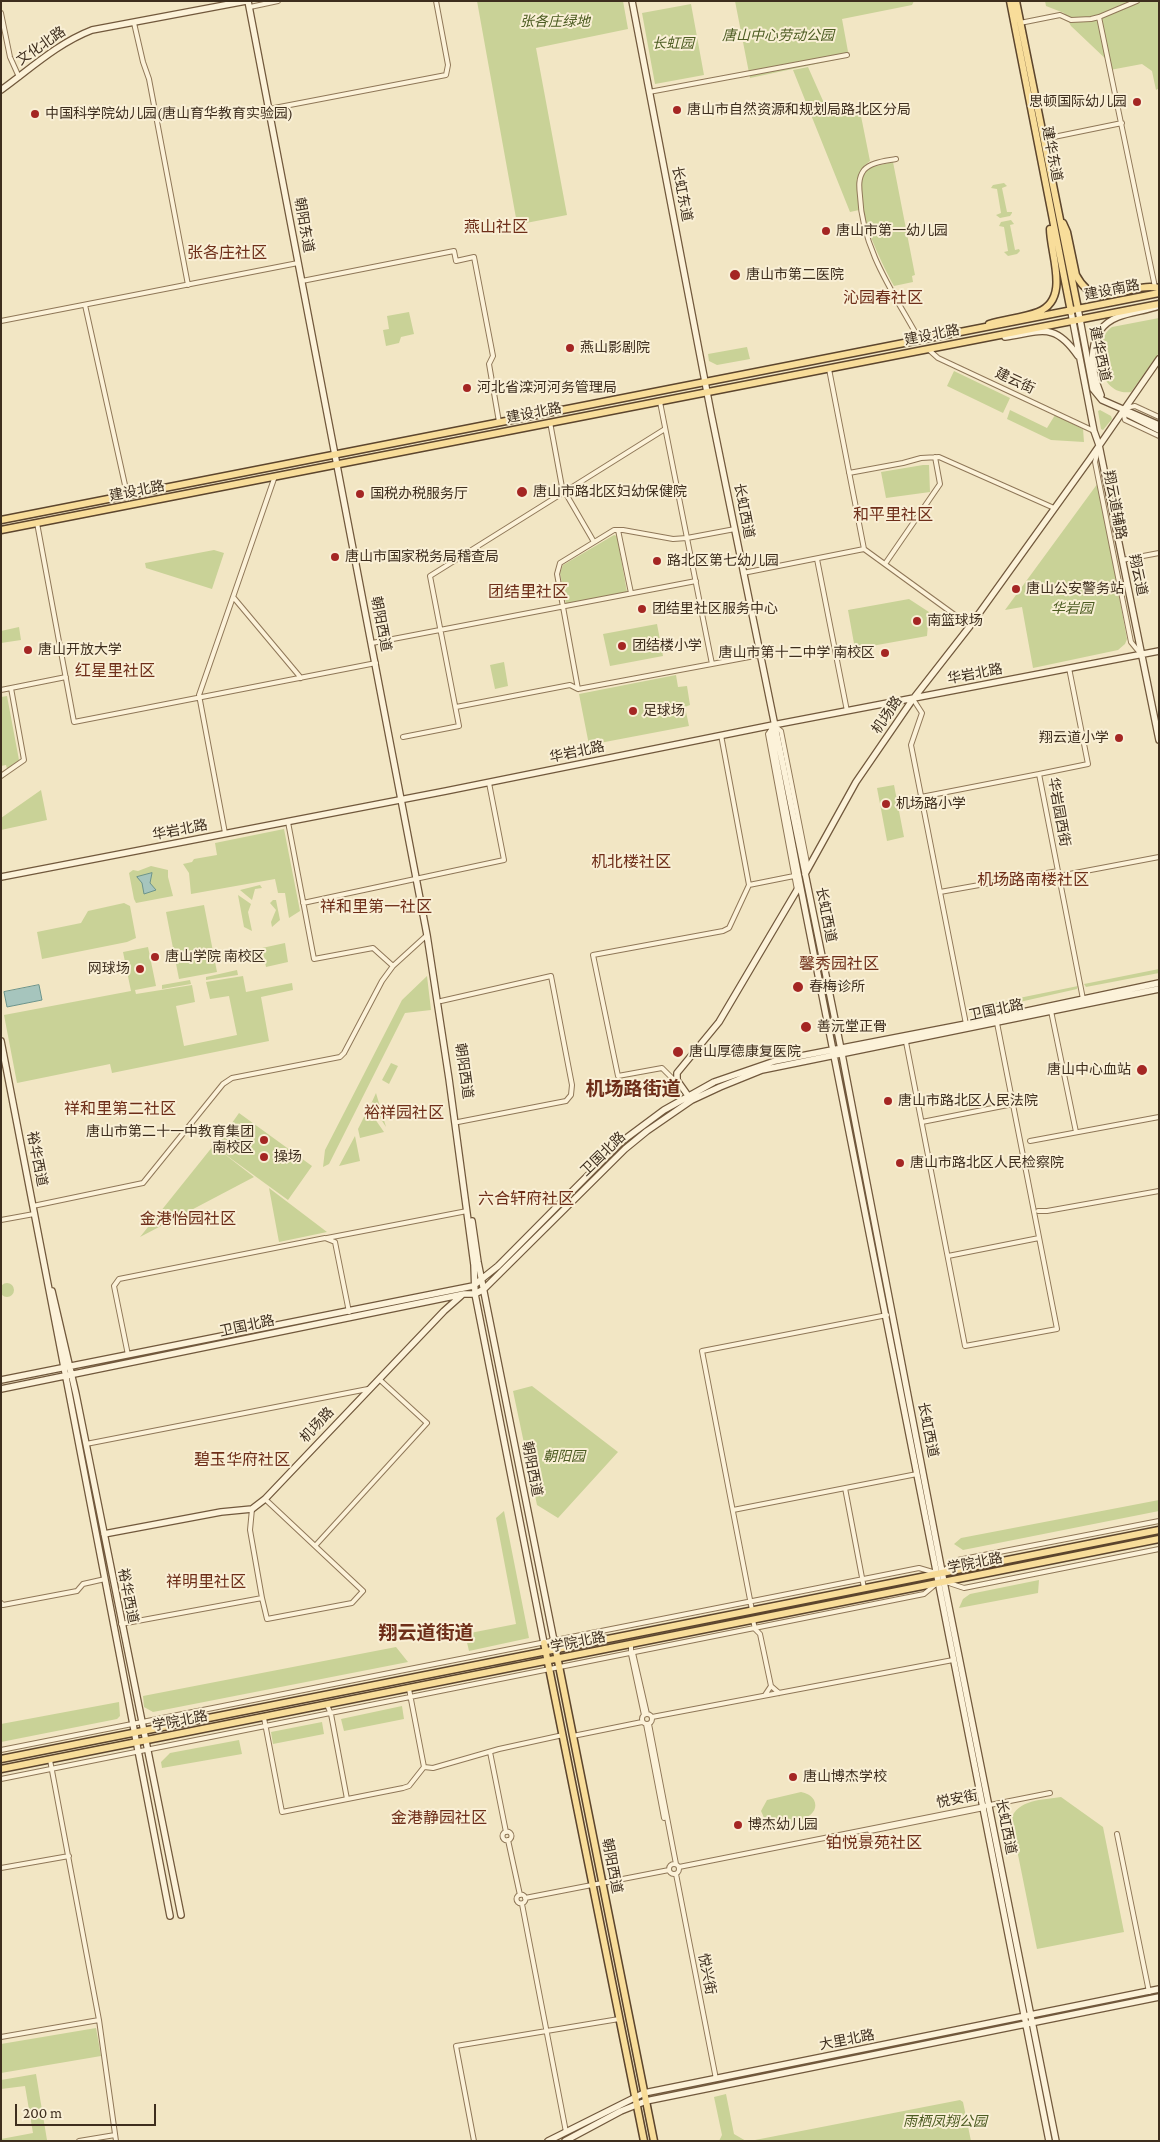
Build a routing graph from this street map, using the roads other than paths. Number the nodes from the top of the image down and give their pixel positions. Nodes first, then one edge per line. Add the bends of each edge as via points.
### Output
1 (278, 1) edge
2 (436, 1) edge
3 (632, 1) edge
4 (1010, 1) edge
5 (1016, 1) edge
6 (1137, 1) edge
7 (248, 3) edge
8 (1, 13) edge
9 (1099, 17) junction
10 (134, 22) junction
11 (1020, 23) junction
12 (846, 55) dead end
13 (19, 77) junction
14 (1, 90) edge
15 (649, 92) junction
16 (269, 109) junction
17 (1122, 124) junction
18 (1044, 139) junction
19 (896, 159) dead end
20 (1058, 213) junction
21 (1050, 215) junction
22 (298, 263) junction
23 (302, 282) junction
24 (188, 285) junction
25 (1157, 287) edge
26 (1159, 293) edge
27 (85, 305) junction
28 (1159, 305) edge
29 (1074, 310) junction
30 (1076, 320) junction
31 (1, 321) edge
32 (969, 332) junction
33 (976, 339) junction
34 (920, 341) junction
35 (928, 349) junction
36 (1159, 359) edge
37 (1080, 360) junction
38 (829, 369) junction
39 (705, 382) junction
40 (707, 392) junction
41 (1102, 400) junction
42 (660, 401) junction
43 (1116, 406) junction
44 (1124, 410) junction
45 (1159, 418) edge
46 (499, 422) junction
47 (550, 422) junction
48 (1116, 422) junction
49 (1159, 425) edge
50 (664, 429) junction
51 (1159, 430) edge
52 (1094, 431) junction
53 (1105, 436) junction
54 (1159, 436) edge
55 (1099, 445) junction
56 (336, 454) junction
57 (935, 456) junction
58 (338, 464) junction
59 (849, 473) junction
60 (275, 476) junction
61 (564, 492) junction
62 (127, 494) junction
63 (1054, 508) junction
64 (1, 520) edge
65 (37, 523) junction
66 (735, 529) junction
67 (1, 530) edge
68 (618, 530) junction
69 (688, 538) junction
70 (594, 542) junction
71 (864, 549) junction
72 (1159, 552) edge
73 (817, 559) junction
74 (1122, 560) junction
75 (885, 564) junction
76 (743, 573) junction
77 (696, 581) junction
78 (631, 593) junction
79 (234, 598) junction
80 (562, 606) junction
81 (970, 626) junction
82 (440, 630) junction
83 (372, 643) junction
84 (1159, 651) edge
85 (760, 655) junction
86 (1142, 655) junction
87 (376, 663) junction
88 (712, 664) junction
89 (1069, 668) junction
90 (66, 677) junction
91 (302, 678) junction
92 (11, 688) junction
93 (578, 689) junction
94 (1, 690) edge
95 (199, 698) junction
96 (913, 699) junction
97 (456, 707) junction
98 (847, 711) junction
99 (774, 725) junction
100 (721, 735) junction
101 (403, 737) dead end
102 (1159, 740) edge
103 (1039, 774) junction
104 (1, 776) edge
105 (489, 783) junction
106 (921, 797) junction
107 (402, 800) junction
108 (288, 822) junction
109 (225, 833) junction
110 (1159, 857) edge
111 (1058, 870) junction
112 (807, 871) junction
113 (794, 876) junction
114 (1059, 876) junction
115 (1, 877) edge
116 (418, 879) junction
117 (749, 885) junction
118 (798, 887) junction
119 (940, 892) junction
120 (303, 903) junction
121 (427, 935) junction
122 (393, 966) junction
123 (1159, 983) edge
124 (1159, 989) edge
125 (1083, 999) junction
126 (441, 1001) junction
127 (1051, 1011) junction
128 (997, 1023) junction
129 (966, 1024) junction
130 (1, 1041) edge
131 (906, 1042) junction
132 (842, 1051) junction
133 (834, 1053) junction
134 (677, 1080) junction
135 (687, 1096) junction
136 (692, 1100) junction
137 (1013, 1104) junction
138 (1159, 1117) edge
139 (458, 1122) junction
140 (922, 1122) junction
141 (1076, 1132) junction
142 (1030, 1141) dead end
143 (1159, 1191) edge
144 (33, 1206) junction
145 (1038, 1210) dead end
146 (467, 1211) junction
147 (34, 1214) junction
148 (1, 1220) edge
149 (324, 1238) junction
150 (1039, 1238) junction
151 (948, 1256) junction
152 (481, 1280) junction
153 (474, 1286) junction
154 (484, 1289) junction
155 (464, 1294) junction
156 (475, 1294) junction
157 (349, 1312) junction
158 (892, 1313) junction
159 (885, 1315) junction
160 (128, 1355) junction
161 (66, 1367) junction
162 (68, 1375) junction
163 (379, 1379) junction
164 (1, 1380) edge
165 (1, 1389) edge
166 (369, 1389) junction
167 (86, 1444) junction
168 (916, 1474) junction
169 (845, 1488) junction
170 (265, 1498) junction
171 (252, 1509) junction
172 (733, 1510) junction
173 (1159, 1521) edge
174 (1124, 1528) junction
175 (1159, 1530) edge
176 (104, 1534) junction
177 (1126, 1536) junction
178 (1159, 1539) edge
179 (1128, 1545) junction
180 (315, 1546) junction
181 (1159, 1549) edge
182 (1130, 1555) junction
183 (1037, 1564) junction
184 (939, 1572) junction
185 (1035, 1574) junction
186 (112, 1578) junction
187 (104, 1579) junction
188 (862, 1580) junction
189 (941, 1582) junction
190 (864, 1588) junction
191 (262, 1598) junction
192 (750, 1602) junction
193 (1, 1603) edge
194 (752, 1610) junction
195 (753, 1620) junction
196 (121, 1624) junction
197 (755, 1629) junction
198 (544, 1643) junction
199 (631, 1644) junction
200 (555, 1645) junction
201 (546, 1650) junction
202 (632, 1654) junction
203 (557, 1659) junction
204 (548, 1660) junction
205 (953, 1660) junction
206 (559, 1668) junction
207 (550, 1670) junction
208 (323, 1686) junction
209 (771, 1686) junction
210 (408, 1689) junction
211 (779, 1693) junction
212 (326, 1695) junction
213 (765, 1696) junction
214 (410, 1698) junction
215 (327, 1705) junction
216 (331, 1714) junction
217 (264, 1718) junction
218 (647, 1719) junction
219 (141, 1722) junction
220 (132, 1725) junction
221 (266, 1727) junction
222 (143, 1731) junction
223 (134, 1733) junction
224 (563, 1735) junction
225 (573, 1735) junction
226 (145, 1741) junction
227 (135, 1743) junction
228 (1, 1750) edge
229 (147, 1750) junction
230 (137, 1752) junction
231 (490, 1752) junction
232 (1, 1759) edge
233 (50, 1760) junction
234 (424, 1767) junction
235 (1, 1769) edge
236 (52, 1769) junction
237 (1, 1779) edge
238 (1050, 1793) dead end
239 (347, 1799) junction
240 (985, 1806) junction
241 (1117, 1834) dead end
242 (69, 1856) junction
243 (1, 1862) edge
244 (677, 1866) junction
245 (2, 1868) edge
246 (670, 1870) junction
247 (676, 1874) junction
248 (602, 1883) junction
249 (592, 1884) junction
250 (520, 1894) junction
251 (525, 1898) junction
252 (522, 1904) junction
253 (181, 1915) dead end
254 (170, 1916) dead end
255 (1159, 1990) edge
256 (1149, 1992) junction
257 (1159, 1997) edge
258 (619, 2019) junction
259 (1032, 2019) junction
260 (99, 2020) junction
261 (1025, 2020) junction
262 (546, 2030) junction
263 (1, 2037) edge
264 (716, 2079) junction
265 (644, 2093) junction
266 (634, 2097) junction
267 (646, 2101) junction
268 (636, 2105) junction
269 (566, 2132) junction
270 (115, 2135) junction
271 (79, 2141) edge
272 (116, 2141) edge
273 (474, 2141) edge
274 (548, 2141) edge
275 (566, 2141) edge
276 (644, 2141) edge
277 (654, 2141) edge
278 (1049, 2141) edge
279 (1056, 2141) edge

1 - 7 street
2 - 16 street via 448,65 446,75
3 - 15 main road, 长虹东道
4 - 21 main road, 建华东道
5 - 11 main road, 建华东道
6 - 9 street
7 - 10 main road, 文化北路
7 - 16 main road, 朝阳东道
8 - 13 street via 10,57
9 - 11 street via 1071,20 1060,15
9 - 17 street
10 - 13 main road, 文化北路 via 82,34
10 - 24 street via 149,79
11 - 18 main road, 建华东道
12 - 15 street
13 - 14 main road, 文化北路
15 - 39 main road, 长虹东道
16 - 22 main road, 朝阳东道
17 - 18 street
17 - 25 street
18 - 20 main road, 建华东道
19 - 34 street via 874,164 863,171 859,180 860,214 872,253
20 - 25 main road via 1067,232 1076,275 1085,288 1105,296
20 - 29 main road, 建华东道
21 - 29 main road, 建华东道
21 - 32 main road via 1050,242 1058,282 1052,299 1039,312
22 - 23 main road, 朝阳东道
22 - 24 street
23 - 46 street via 454,251 456,261 474,257 493,356 489,364
23 - 56 main road, 朝阳东道
24 - 27 street
26 - 29 main road, 建设南路
27 - 31 street
27 - 62 street
28 - 30 main road, 建设南路
28 - 41 main road via 1118,317 1098,332 1092,362
29 - 30 main road, 建华西道
29 - 32 main road, 建设北路
30 - 33 main road, 建设北路
30 - 37 main road, 建华西道
30 - 41 main road, 建华西道 via 1092,386
32 - 34 main road, 建设北路
33 - 35 main road, 建设北路
33 - 37 main road via 1051,332 1069,343
34 - 39 main road, 建设北路
35 - 38 main road, 建设北路
35 - 52 street, 建云街 via 938,358
36 - 44 main road, 机场路
37 - 52 main road, 建华西道
38 - 40 main road, 建设北路
38 - 59 street
39 - 40 main road, 长虹东道
39 - 46 main road, 建设北路
40 - 42 main road, 建设北路
40 - 66 main road, 长虹西道
41 - 43 main road, 建华西道
42 - 47 main road, 建设北路
42 - 50 street
43 - 44 main road, 建华西道
43 - 48 main road
44 - 45 street via 1135,406
44 - 48 main road, 机场路
44 - 49 main road, 建华西道
44 - 51 main road, 建华西道
44 - 54 street via 1125,420
46 - 56 main road, 建设北路
47 - 58 main road, 建设北路
47 - 61 street
48 - 53 main road, 机场路
50 - 61 street
50 - 69 street
52 - 53 main road
52 - 55 main road, 建华西道
53 - 55 main road, 机场路
55 - 63 main road, 机场路
55 - 74 main road, 翔云道
55 - 86 street, 翔云道辅路 via 1094,462 1131,642
56 - 58 main road, 朝阳西道
56 - 62 main road, 建设北路
57 - 59 street
57 - 63 street
57 - 75 street via 940,484
58 - 60 main road, 建设北路
58 - 83 main road, 朝阳西道
59 - 71 street
60 - 65 main road, 建设北路
60 - 79 street
61 - 70 street
61 - 82 street via 430,576
62 - 64 main road, 建设北路
63 - 81 main road, 机场路
65 - 67 main road, 建设北路
65 - 90 street
66 - 69 street
66 - 76 main road, 长虹西道
68 - 69 street via 673,539
68 - 70 street
68 - 78 street
69 - 77 street
70 - 80 street via 558,567
71 - 73 street
71 - 75 street
72 - 74 street
73 - 76 street
73 - 98 street
74 - 86 main road, 翔云道
75 - 81 street
76 - 85 main road, 长虹西道
77 - 78 street
77 - 88 street
78 - 80 street
79 - 91 street
79 - 95 street
80 - 82 street
80 - 93 street
81 - 96 main road, 机场路
82 - 83 street
82 - 97 street
83 - 87 main road, 朝阳西道
84 - 86 main road, 华岩北路
85 - 88 street
85 - 99 main road, 长虹西道
86 - 89 main road, 华岩北路
86 - 102 main road, 翔云道
87 - 91 street
87 - 107 main road, 朝阳西道
88 - 93 street
89 - 96 main road, 华岩北路
89 - 103 street, 华岩园西街 via 1088,764
90 - 92 street
90 - 95 street via 74,722
91 - 95 street
92 - 94 street
92 - 104 street via 24,760
93 - 97 street via 570,685
95 - 109 street
96 - 98 main road, 华岩北路
96 - 106 street via 922,713 911,745
96 - 112 main road, 机场路 via 848,793
97 - 101 street via 460,726
98 - 99 main road, 华岩北路
99 - 100 main road, 华岩北路
99 - 112 main road, 长虹西道
99 - 113 street via 768,734
99 - 118 main road, 长虹西道 via 771,734
100 - 105 main road, 华岩北路
100 - 117 street
103 - 106 street
103 - 111 street, 华岩园西街
105 - 107 main road, 华岩北路
105 - 116 street via 504,860
106 - 119 street
107 - 108 main road, 华岩北路
107 - 116 main road, 朝阳西道 via 406,806
108 - 109 main road, 华岩北路
108 - 120 street
109 - 115 main road, 华岩北路
110 - 114 street
111 - 114 street, 华岩园西街
111 - 119 street
112 - 118 main road, 机场路
112 - 132 main road, 长虹西道
113 - 117 street
113 - 118 street
114 - 125 street, 华岩园西街
116 - 120 street
116 - 121 main road, 朝阳西道
116 - 126 main road, 朝阳西道
117 - 134 street via 729,928 724,931 593,955 618,1076 662,1068
118 - 133 main road, 长虹西道
118 - 134 main road, 机场路 via 719,1022 677,1073
119 - 129 street
120 - 122 street via 314,959 373,948
121 - 122 street
121 - 146 main road, 朝阳西道
122 - 144 street via 340,1057 232,1078 223,1084 143,1184
123 - 125 main road, 卫国北路
124 - 127 main road, 卫国北路
125 - 129 main road, 卫国北路
126 - 139 main road, 朝阳西道
126 - 139 street via 552,976 572,1085 571,1095 566,1101
127 - 128 main road, 卫国北路
127 - 141 street
128 - 131 main road, 卫国北路
128 - 137 street
129 - 132 main road, 卫国北路
130 - 144 main road, 裕华西道
131 - 132 main road, 卫国北路
131 - 140 street
132 - 133 main road, 卫国北路
132 - 158 main road, 长虹西道
133 - 135 main road, 卫国北路 via 762,1065 714,1082
133 - 136 main road, 卫国北路 via 762,1070
133 - 159 main road, 长虹西道
134 - 135 main road
135 - 136 main road
135 - 152 main road, 卫国北路 via 621,1142
136 - 154 main road, 卫国北路 via 625,1149
137 - 140 street
137 - 150 street
138 - 141 street
139 - 152 main road, 朝阳西道
140 - 151 street
141 - 142 street
143 - 145 street via 1047,1212
144 - 147 main road, 裕华西道
146 - 149 street
146 - 153 main road, 朝阳西道
147 - 148 street
147 - 161 main road, 裕华西道
149 - 157 street via 335,1242
149 - 160 street via 119,1279 114,1286
150 - 151 street
150 - 151 street via 1057,1329 965,1346
152 - 153 main road, 卫国北路
152 - 154 main road, 朝阳西道
153 - 156 main road, 朝阳西道
153 - 157 main road, 卫国北路
154 - 156 main road, 卫国北路
154 - 200 main road, 朝阳西道
155 - 156 main road, 卫国北路
155 - 162 main road, 卫国北路
155 - 163 main road, 机场路
156 - 198 main road, 朝阳西道
157 - 160 main road, 卫国北路
158 - 159 street
158 - 184 main road, 长虹西道
159 - 168 main road, 长虹西道
159 - 172 street via 702,1351
160 - 161 main road, 卫国北路
161 - 162 main road, 裕华西道
161 - 164 main road, 卫国北路
162 - 165 main road, 卫国北路
162 - 167 main road, 裕华西道
162 - 187 main road, 裕华西道
163 - 166 main road, 机场路
163 - 180 street via 427,1423
166 - 167 street
166 - 170 main road, 机场路
167 - 176 main road, 裕华西道
168 - 169 street
168 - 184 main road, 长虹西道
169 - 172 street
169 - 188 street
170 - 171 main road, 机场路
170 - 180 street
171 - 176 main road
171 - 191 street via 250,1530
172 - 192 street
173 - 174 street
174 - 177 street
174 - 184 street via 958,1560
175 - 177 main road, 学院北路
176 - 186 main road, 裕华西道
177 - 179 main road
177 - 184 main road, 学院北路
178 - 179 main road, 学院北路
179 - 182 street
179 - 183 main road, 学院北路
180 - 191 street via 363,1591 354,1602 266,1619
181 - 182 street
182 - 185 street
183 - 185 street
183 - 189 main road, 学院北路
184 - 188 street via 919,1568
184 - 189 main road, 长虹西道
184 - 190 main road, 学院北路
185 - 189 street via 964,1588
186 - 187 main road
186 - 196 main road, 裕华西道
187 - 193 street via 84,1584 77,1591
187 - 220 main road, 裕华西道
188 - 190 street
188 - 192 street
189 - 195 main road, 学院北路
189 - 197 street via 924,1594
189 - 205 main road, 长虹西道
189 - 240 main road, 长虹西道
190 - 194 main road, 学院北路
191 - 196 street
192 - 194 street
192 - 200 street
194 - 195 main road
194 - 200 main road, 学院北路
195 - 197 street
195 - 199 main road, 学院北路
196 - 219 main road, 裕华西道
197 - 202 street
197 - 209 street via 760,1634
198 - 200 street
198 - 201 main road, 朝阳西道
198 - 208 street
199 - 202 street
199 - 203 main road, 学院北路
200 - 201 main road, 学院北路
200 - 203 main road, 朝阳西道
201 - 204 main road, 朝阳西道
201 - 212 main road, 学院北路
202 - 206 street
202 - 218 street
203 - 204 main road, 学院北路
203 - 206 main road, 朝阳西道
204 - 207 main road, 朝阳西道
204 - 210 main road, 学院北路
205 - 211 street
205 - 240 main road, 长虹西道
206 - 207 street
206 - 225 main road, 朝阳西道
207 - 214 street
207 - 224 main road, 朝阳西道
208 - 212 street
208 - 219 street
209 - 211 street
209 - 213 street
210 - 214 street
210 - 215 main road, 学院北路
211 - 213 street
212 - 215 main road
212 - 222 main road, 学院北路
213 - 218 street
214 - 216 street
214 - 234 street
215 - 216 street
215 - 217 main road, 学院北路
216 - 221 street
216 - 239 street
217 - 221 street
217 - 226 main road, 学院北路
218 - 225 street
218 - 244 street
219 - 220 street
219 - 222 main road, 裕华西道
220 - 223 main road, 裕华西道
220 - 228 street
221 - 229 street
221 - 239 street via 282,1812
222 - 223 main road, 学院北路
222 - 226 main road, 裕华西道
223 - 227 main road, 裕华西道
223 - 232 main road, 学院北路
224 - 231 street
224 - 249 main road, 朝阳西道
225 - 248 main road, 朝阳西道
226 - 227 main road, 学院北路
226 - 229 main road, 裕华西道
227 - 230 main road, 裕华西道
227 - 233 main road, 学院北路
229 - 230 street
229 - 253 main road, 裕华西道
230 - 236 street
230 - 254 main road, 裕华西道
231 - 234 street via 433,1768
231 - 250 street via 506,1832 511,1835 508,1840
233 - 235 main road, 学院北路
233 - 236 street
234 - 239 street via 409,1786
236 - 237 street
236 - 242 street
238 - 240 street, 悦安街
240 - 244 street, 悦安街
240 - 259 main road, 长虹西道
240 - 261 main road, 长虹西道
241 - 256 street
242 - 245 street
242 - 260 street
243 - 245 street
244 - 246 street
244 - 247 street
246 - 247 street
246 - 248 street
247 - 264 street, 悦兴街
248 - 249 street
248 - 265 main road, 朝阳西道
249 - 251 street
249 - 258 main road, 朝阳西道
250 - 251 street
250 - 252 street via 516,1900
251 - 252 street
252 - 262 street
255 - 256 main road, 大里北路
256 - 259 main road, 大里北路
257 - 259 main road, 大里北路
258 - 262 street
258 - 266 main road, 朝阳西道
259 - 261 main road, 大里北路
259 - 279 main road, 长虹西道
260 - 263 street
260 - 270 street
261 - 264 main road, 大里北路
261 - 267 main road, 大里北路
261 - 278 main road, 长虹西道
262 - 269 street
262 - 273 street via 456,2046
264 - 265 main road, 大里北路
265 - 266 main road, 大里北路
265 - 267 main road, 朝阳西道
266 - 268 main road, 朝阳西道
266 - 269 main road, 大里北路
267 - 268 main road, 大里北路
267 - 277 main road, 朝阳西道
268 - 275 main road, 大里北路
268 - 276 main road, 朝阳西道
269 - 274 main road, 大里北路
270 - 271 street
270 - 272 street

